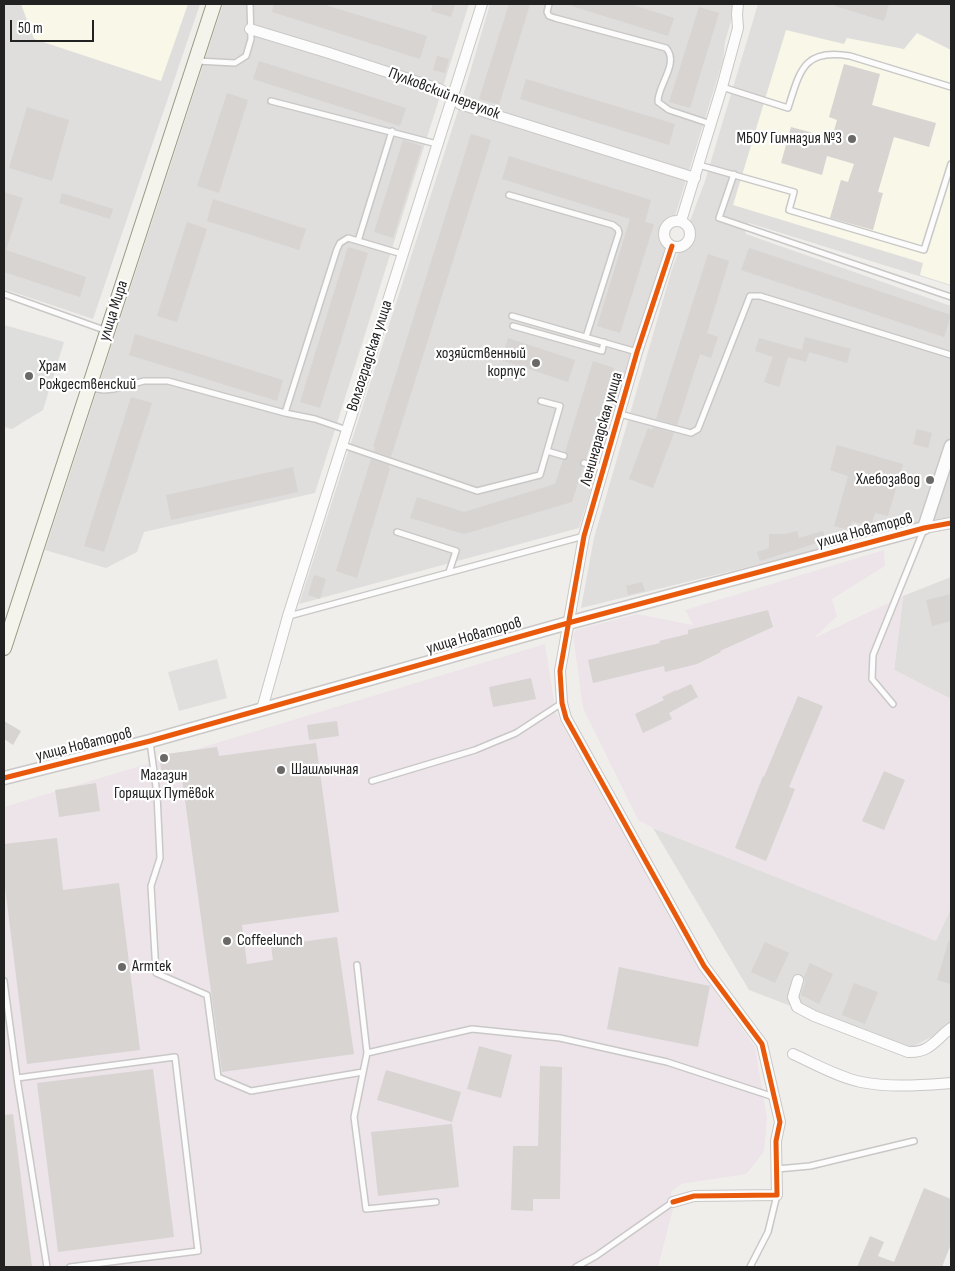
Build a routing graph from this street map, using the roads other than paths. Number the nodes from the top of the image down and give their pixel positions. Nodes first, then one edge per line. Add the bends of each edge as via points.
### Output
1 (214, 4) edge
2 (250, 4) edge
3 (482, 4) edge
4 (549, 4) edge
5 (738, 4) edge
6 (250, 29) junction
7 (196, 60) junction
8 (722, 87) junction
9 (951, 87) edge
10 (452, 96) junction
11 (271, 101) dead end
12 (711, 124) junction
13 (392, 131) junction
14 (437, 144) junction
15 (951, 164) edge
16 (699, 165) junction
17 (734, 174) junction
18 (695, 178) junction
19 (509, 195) dead end
20 (681, 221) junction
21 (358, 241) junction
22 (672, 246) junction
23 (402, 254) junction
24 (4, 294) edge
25 (951, 297) edge
26 (512, 316) dead end
27 (513, 326) dead end
28 (107, 332) junction
29 (586, 337) junction
30 (604, 342) junction
31 (637, 352) junction
32 (951, 356) edge
33 (89, 388) junction
34 (541, 401) dead end
35 (285, 413) junction
36 (619, 414) junction
37 (347, 430) junction
38 (342, 445) junction
39 (951, 446) edge
40 (547, 451) junction
41 (564, 456) dead end
42 (584, 463) dead end
43 (604, 468) junction
44 (951, 523) edge
45 (924, 528) junction
46 (397, 532) dead end
47 (584, 536) junction
48 (449, 572) junction
49 (288, 616) junction
50 (568, 622) junction
51 (7, 629) edge
52 (4, 648) edge
53 (562, 703) junction
54 (894, 704) dead end
55 (262, 709) junction
56 (150, 741) junction
57 (4, 778) edge
58 (372, 781) dead end
59 (357, 965) dead end
60 (798, 980) dead end
61 (4, 981) edge
62 (951, 1028) edge
63 (367, 1053) junction
64 (792, 1054) dead end
65 (363, 1072) junction
66 (16, 1078) junction
67 (951, 1083) edge
68 (774, 1097) junction
69 (914, 1141) dead end
70 (777, 1169) junction
71 (777, 1195) junction
72 (436, 1202) dead end
73 (673, 1202) joint
74 (47, 1267) edge
75 (70, 1267) edge
76 (576, 1267) edge
77 (750, 1267) edge

1 - 7 main road, улица Мира
2 - 6 lane
3 - 10 street, Волгоградская улица
4 - 12 lane via 547,12 555,18 666,48 670,63 658,102 669,110
5 - 8 street via 738,28
6 - 7 lane via 246,56 235,63
6 - 10 street, Пулковский переулок via 439,89
7 - 28 main road, улица Мира
8 - 9 lane via 788,108 799,73 806,64 834,54
8 - 12 street
10 - 14 street, Волгоградская улица
10 - 18 street, Пулковский переулок via 460,104
11 - 13 lane
12 - 16 street
13 - 14 lane
13 - 21 lane
14 - 23 street, Волгоградская улица
15 - 17 lane via 924,250 789,210 794,192
16 - 17 lane
16 - 18 street
17 - 25 lane via 719,218
18 - 20 street
19 - 29 lane via 618,229
20 - 22 street, Ленинградская улица via 671,222 665,229 665,239
20 - 22 street via 688,227 689,240 682,246
21 - 23 lane
21 - 35 lane via 348,238 337,249
22 - 31 street, Ленинградская улица
23 - 37 street, Волгоградская улица
24 - 28 lane
26 - 29 lane
27 - 30 lane via 602,351
28 - 33 main road, улица Мира
29 - 30 lane
30 - 31 lane
31 - 36 street, Ленинградская улица
32 - 36 lane via 760,296 750,296 698,429 691,433
33 - 35 lane via 104,390 144,381 168,381
33 - 51 main road, улица Мира
34 - 40 lane via 560,406
35 - 37 lane
36 - 43 street, Ленинградская улица
37 - 38 street, Волгоградская улица
38 - 40 lane via 477,492 540,475
38 - 49 street, Волгоградская улица
39 - 45 street
40 - 41 lane
42 - 43 lane
43 - 47 street, Ленинградская улица
44 - 45 street, улица Новаторов
45 - 50 street, улица Новаторов
45 - 54 lane via 873,655 872,679
46 - 48 lane via 456,550
47 - 48 lane
47 - 50 street, Ленинградская улица
48 - 49 lane
49 - 55 street, Волгоградская улица
50 - 53 street, Ленинградская улица via 560,671
50 - 55 street, улица Новаторов
51 - 52 main road, улица Мира
53 - 58 lane via 516,733
53 - 68 street, Ленинградская улица via 566,718 704,966 762,1044
55 - 56 street, улица Новаторов
56 - 57 street, улица Новаторов
56 - 65 lane via 160,858 151,886 156,973 206,995 218,1077 251,1091
59 - 63 lane
60 - 62 street via 792,997 798,1007 908,1052 929,1048
61 - 66 lane
63 - 65 lane
63 - 68 lane via 472,1029 560,1038 667,1062
64 - 67 street via 861,1082 892,1085
65 - 72 lane via 354,1117 366,1210
66 - 74 lane
66 - 75 lane via 175,1057 198,1251
68 - 70 street, Ленинградская улица via 780,1122 776,1141
69 - 70 lane via 810,1166
70 - 71 street, Ленинградская улица
71 - 73 street via 694,1196
71 - 77 lane via 768,1232
73 - 76 lane

